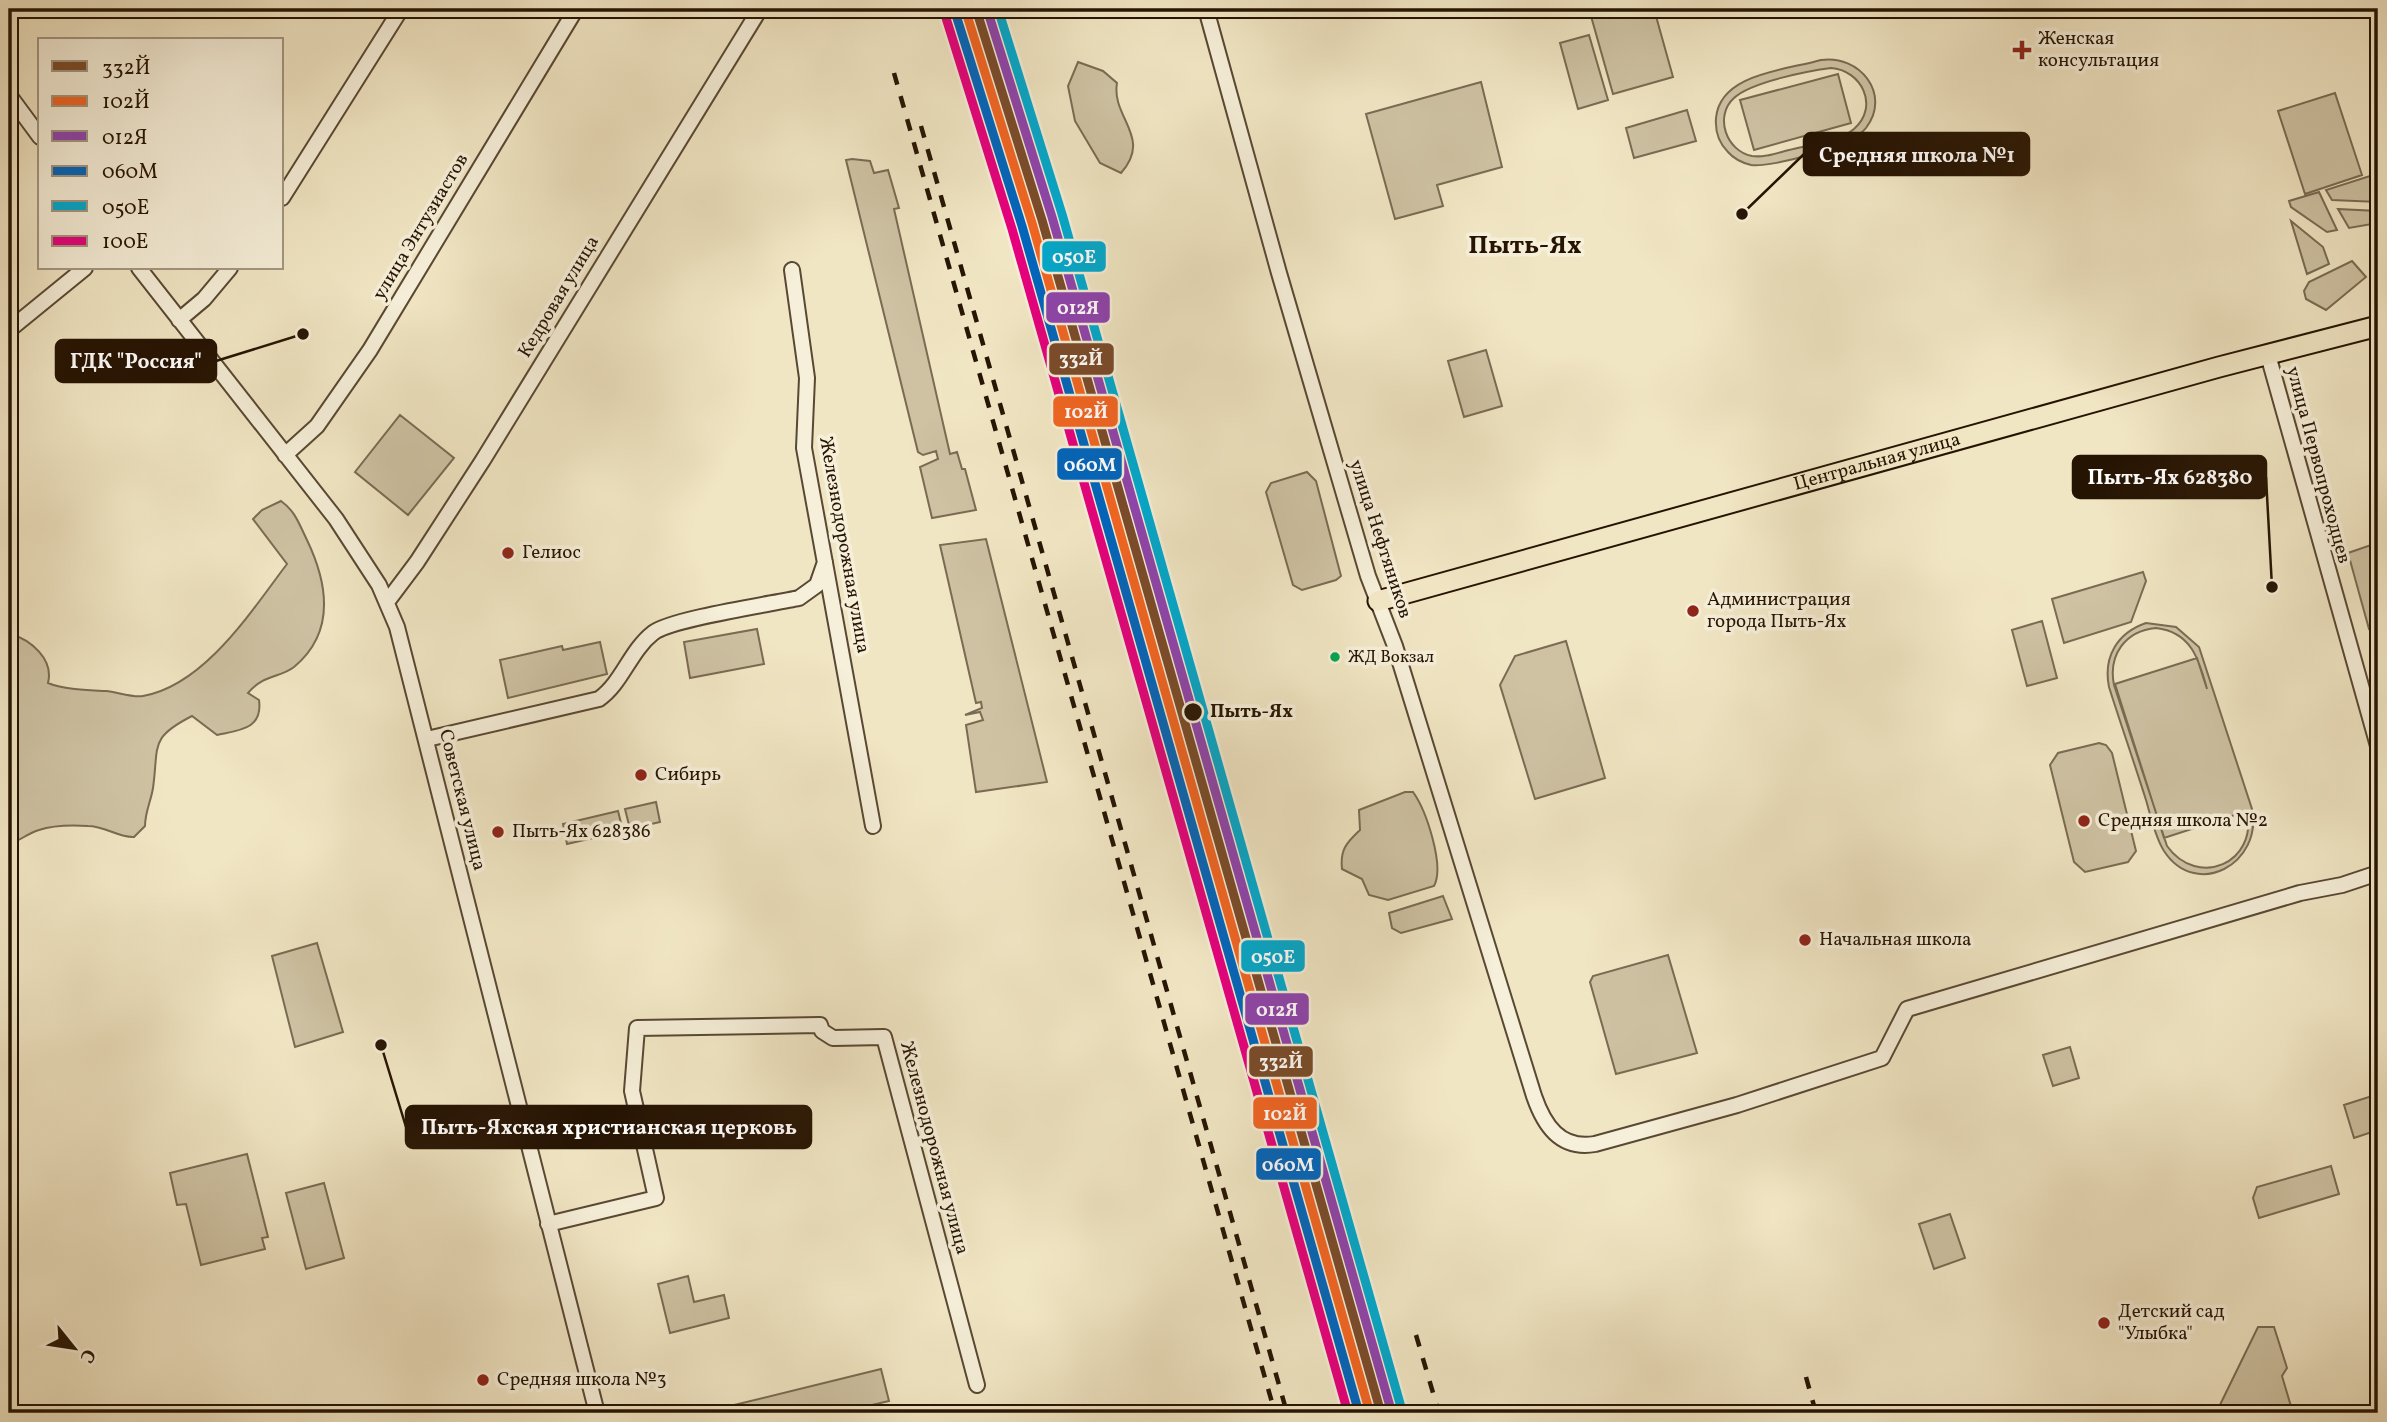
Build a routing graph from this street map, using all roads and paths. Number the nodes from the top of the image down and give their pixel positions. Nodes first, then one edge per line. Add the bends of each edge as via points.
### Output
1 (401, 9) edge
2 (576, 9) edge
3 (760, 9) edge
4 (1206, 9) edge
5 (9, 95) edge
6 (38, 134) edge
7 (284, 195) edge
8 (83, 270) edge
9 (141, 270) edge
10 (228, 270) edge
11 (792, 270) dead end
12 (179, 320) junction
13 (2378, 326) edge
14 (9, 330) edge
15 (2268, 355) junction
16 (285, 455) junction
17 (825, 561) junction
18 (1378, 601) junction
19 (387, 603) junction
20 (427, 739) junction
21 (2378, 746) edge
22 (873, 826) dead end
23 (2378, 873) edge
24 (548, 1224) junction
25 (977, 1385) dead end
26 (597, 1413) edge

1 - 7 street
2 - 16 street, улица Энтузиастов via 370,350 317,426
3 - 19 street, Кедровая улица via 476,470
4 - 18 street, улица Нефтяников via 1279,273
5 - 6 street
8 - 14 street
9 - 12 street, Советская улица
10 - 12 street
11 - 17 street, Железнодорожная улица via 807,378 804,448
12 - 16 street, Советская улица
13 - 15 main road, Центральная улица
15 - 18 main road, Центральная улица
15 - 21 street, улица Первопроходцев
16 - 19 street, Советская улица via 353,542
17 - 20 street via 817,585 799,598 660,628 599,699
17 - 22 street, Железнодорожная улица
18 - 23 street, улица Нефтяников via 1429,750 1542,1118 1559,1137 1587,1145 1726,1108 1882,1058 1907,1009
19 - 20 street, Советская улица
20 - 24 street, Советская улица
24 - 25 street, Железнодорожная улица via 656,1198 632,1091 637,1028 820,1025 833,1038 884,1037
24 - 26 street, Советская улица

